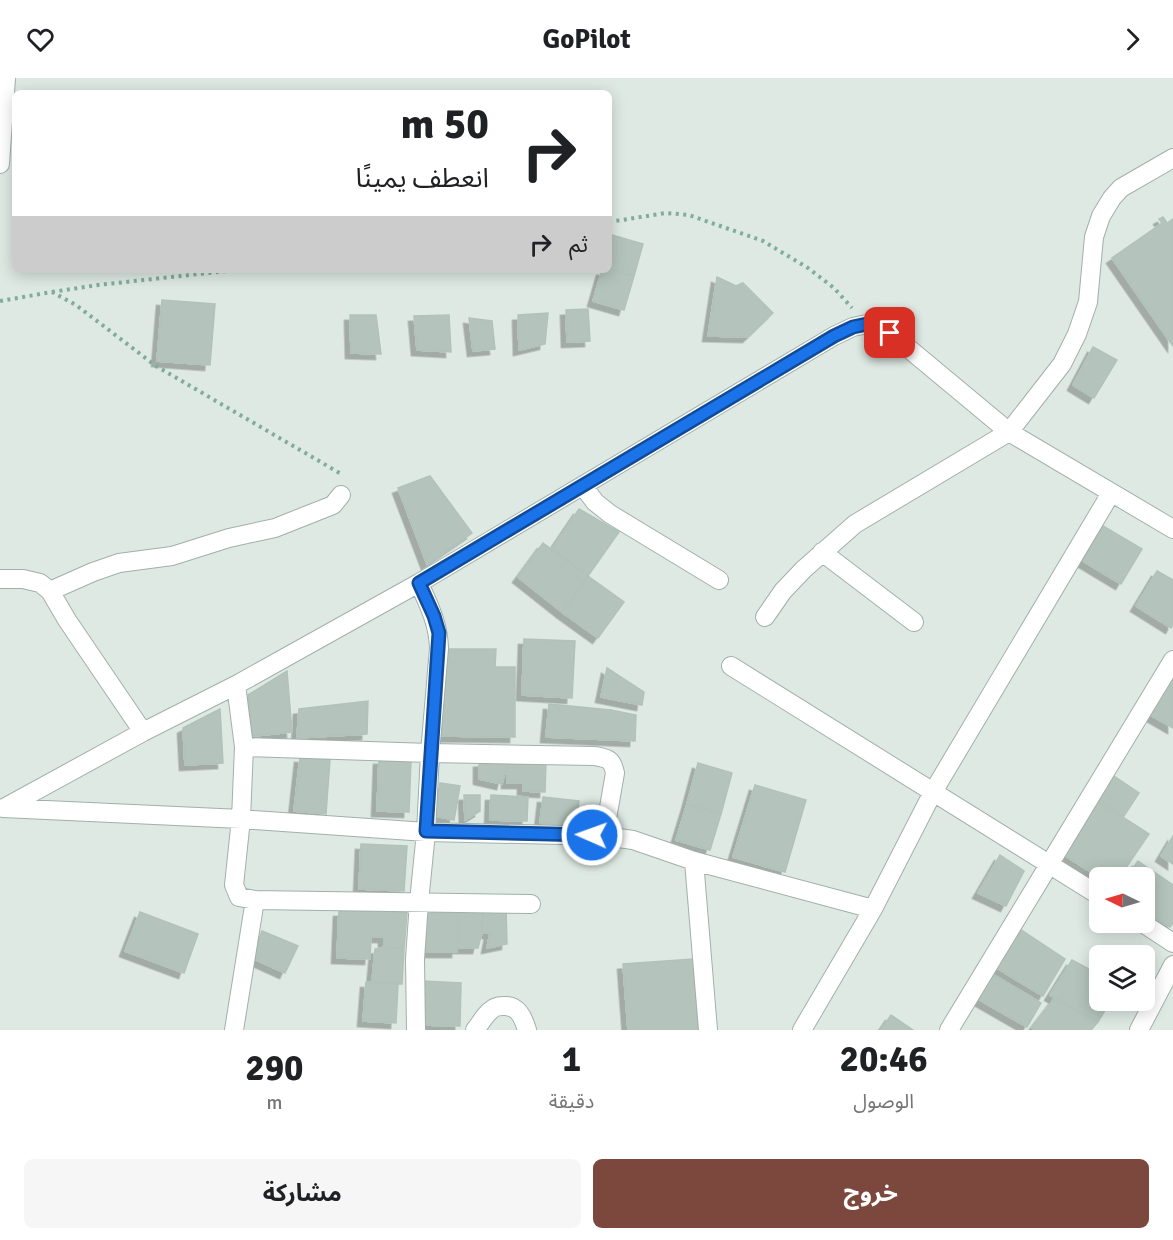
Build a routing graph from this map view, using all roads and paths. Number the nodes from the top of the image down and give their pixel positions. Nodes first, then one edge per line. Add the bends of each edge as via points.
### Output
1 (6, 78) edge
2 (1173, 158) edge
3 (0, 164) edge
4 (612, 222) edge
5 (208, 273) edge
6 (52, 292) junction
7 (0, 301) edge
8 (867, 324) junction
9 (1009, 432) junction
10 (583, 486) junction
11 (1111, 494) junction
12 (341, 495) joint
13 (1173, 529) edge
14 (822, 552) junction
15 (0, 579) edge
16 (719, 580) dead end
17 (419, 583) junction
18 (50, 591) junction
19 (765, 617) dead end
20 (914, 622) dead end
21 (1173, 660) edge
22 (731, 666) dead end
23 (236, 685) junction
24 (143, 732) junction
25 (244, 747) junction
26 (430, 753) junction
27 (933, 792) junction
28 (2, 808) edge
29 (241, 819) junction
30 (426, 831) junction
31 (604, 836) junction
32 (694, 861) junction
33 (1049, 864) junction
34 (1089, 889) edge
35 (255, 900) junction
36 (419, 902) junction
37 (531, 904) dead end
38 (873, 909) junction
39 (1155, 931) edge
40 (1173, 943) edge
41 (1173, 965) edge
42 (234, 1030) edge
43 (416, 1030) edge
44 (475, 1030) edge
45 (527, 1030) edge
46 (708, 1030) edge
47 (802, 1030) edge
48 (949, 1030) edge
49 (1140, 1030) edge

1 - 3 street
2 - 9 street via 1121,188 1101,216 1094,237 1088,302 1077,334 1062,364
4 - 8 path via 666,213 688,215 763,241 834,288
5 - 6 path
6 - 7 path
6 - 12 path via 76,305 156,366 346,476
8 - 9 street via 890,333
8 - 10 street via 834,336
9 - 11 street
9 - 14 street via 855,524
10 - 16 street via 610,514
10 - 17 street
11 - 13 street
11 - 27 street
12 - 18 street via 333,505 275,528 172,556 119,563
14 - 19 street via 783,591
14 - 20 street
15 - 18 street via 40,583
17 - 23 street
17 - 26 street via 439,633
18 - 24 street
21 - 33 street
22 - 27 street
23 - 24 street
23 - 25 street
24 - 28 street
25 - 26 street
25 - 29 street
26 - 30 street
26 - 31 street via 607,759 615,773
27 - 33 street
27 - 38 street
28 - 29 street
29 - 30 street
29 - 35 street via 234,885 239,897
30 - 31 street
30 - 36 street
31 - 32 street via 633,840
32 - 38 street
32 - 46 street
33 - 34 street
33 - 48 street
35 - 36 street
35 - 42 street
36 - 37 street
36 - 43 street
38 - 47 street
39 - 40 street
41 - 49 street
44 - 45 street via 487,1012 507,1005 517,1009

